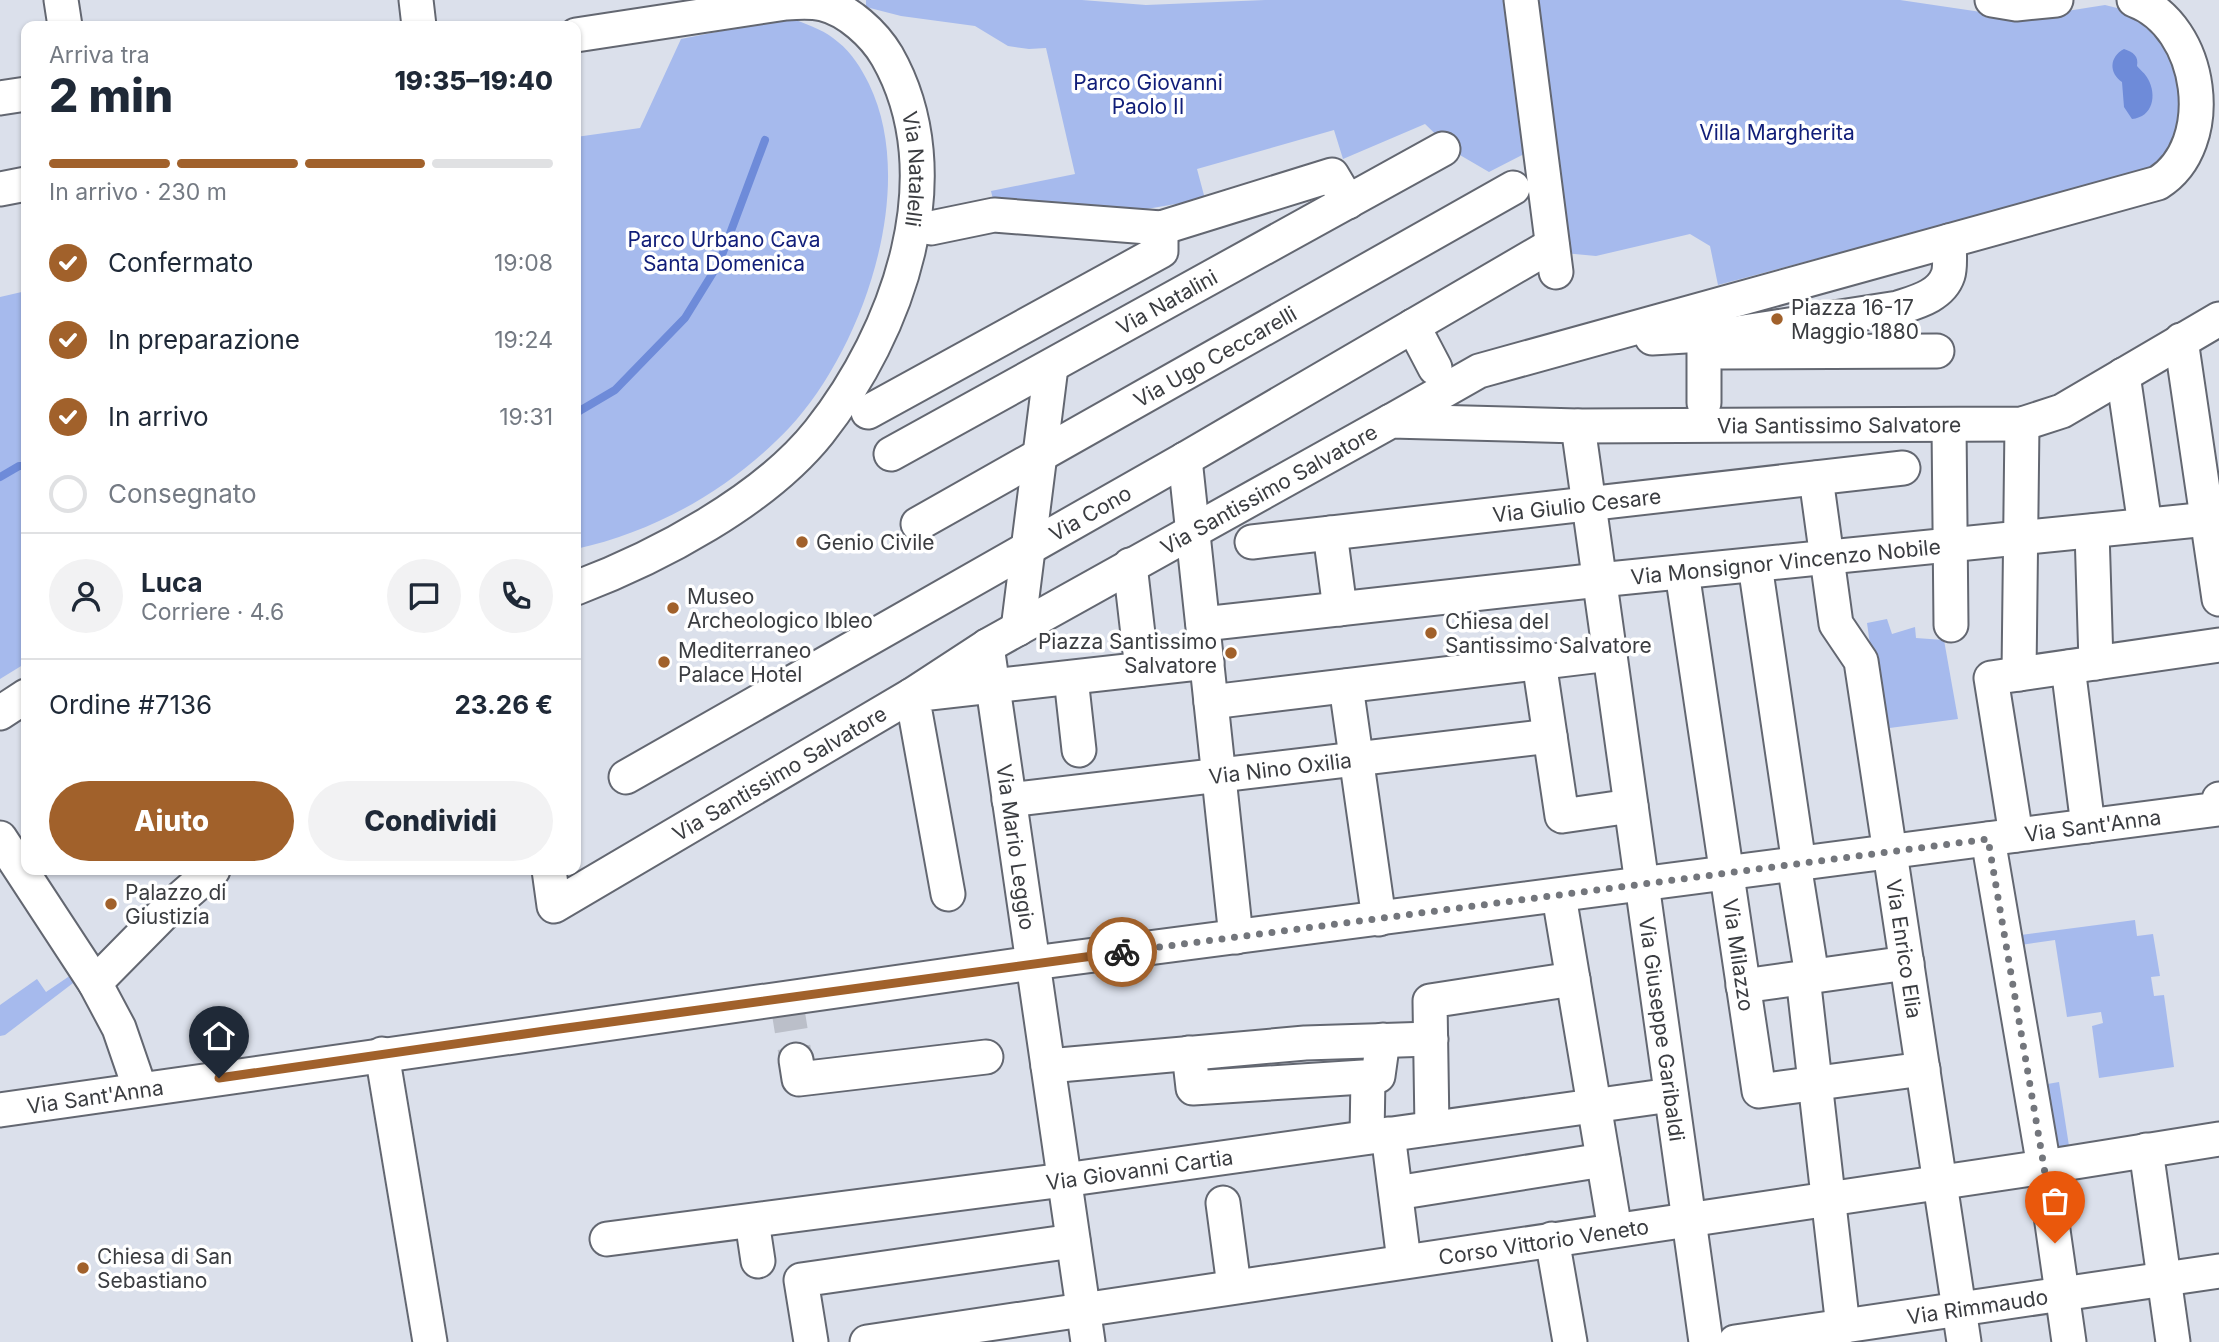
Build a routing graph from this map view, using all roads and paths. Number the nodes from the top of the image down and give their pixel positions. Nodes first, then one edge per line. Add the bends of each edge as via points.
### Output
1 (61, 0) edge
2 (1521, 0) edge
3 (1992, 0) edge
4 (2056, 0) edge
5 (2134, 0) edge
6 (841, 4) edge
7 (64, 21) edge
8 (581, 34) edge
9 (21, 95) edge
10 (0, 98) edge
11 (1443, 149) dead end
12 (21, 185) edge
13 (1513, 188) dead end
14 (0, 189) edge
15 (1348, 202) junction
16 (914, 224) junction
17 (1161, 228) junction
18 (1954, 240) junction
19 (2219, 319) edge
20 (1413, 326) junction
21 (1650, 332) junction
22 (2181, 340) junction
23 (1937, 351) dead end
24 (1704, 352) junction
25 (1051, 367) junction
26 (2123, 374) junction
27 (1438, 394) junction
28 (1704, 403) dead end
29 (868, 412) dead end
30 (2022, 424) junction
31 (1949, 425) junction
32 (1578, 426) junction
33 (891, 454) dead end
34 (1041, 454) junction
35 (1185, 459) junction
36 (1903, 468) dead end
37 (1816, 478) junction
38 (1588, 503) junction
39 (2213, 519) edge
40 (918, 524) dead end
41 (2145, 525) junction
42 (1193, 529) junction
43 (2092, 531) junction
44 (1330, 533) junction
45 (2021, 538) junction
46 (1252, 542) dead end
47 (1951, 545) junction
48 (1028, 547) junction
49 (1827, 558) junction
50 (1130, 565) junction
51 (1755, 565) junction
52 (1682, 572) junction
53 (1599, 580) junction
54 (581, 586) edge
55 (2219, 599) edge
56 (1344, 604) junction
57 (1203, 618) junction
58 (1951, 625) dead end
59 (1018, 629) junction
60 (2219, 645) edge
61 (986, 646) junction
62 (1610, 654) junction
63 (1140, 659) junction
64 (1207, 662) junction
65 (1539, 662) junction
66 (2082, 665) junction
67 (2019, 674) junction
68 (992, 686) junction
69 (1351, 688) junction
70 (1072, 690) junction
71 (912, 695) junction
72 (21, 699) edge
73 (1212, 706) junction
74 (0, 713) edge
75 (1550, 736) junction
76 (1079, 750) dead end
77 (1356, 759) junction
78 (1219, 775) junction
79 (626, 777) dead end
80 (2219, 799) edge
81 (1009, 800) junction
82 (1631, 806) junction
83 (2208, 812) edge
84 (2088, 826) junction
85 (2002, 837) junction
86 (0, 838) edge
87 (1890, 852) junction
88 (1797, 864) junction
89 (21, 870) edge
90 (1727, 873) junction
91 (24, 875) edge
92 (207, 875) edge
93 (550, 875) edge
94 (1642, 885) junction
95 (948, 894) dead end
96 (1559, 896) junction
97 (1379, 919) junction
98 (1236, 937) junction
99 (1033, 963) junction
100 (1907, 963) junction
101 (1807, 977) junction
102 (1573, 979) junction
103 (95, 983) junction
104 (1743, 986) junction
105 (1431, 1039) junction
106 (1383, 1040) junction
107 (1189, 1053) junction
108 (382, 1054) junction
109 (986, 1057) dead end
110 (796, 1060) tunnel mouth
111 (1048, 1066) junction
112 (1923, 1069) junction
113 (1368, 1077) junction
114 (1815, 1083) junction
115 (140, 1089) junction
116 (1671, 1095) junction
117 (1594, 1106) junction
118 (0, 1110) edge
119 (1432, 1128) junction
120 (1378, 1135) junction
121 (2219, 1139) edge
122 (2146, 1150) junction
123 (1603, 1160) junction
124 (2044, 1167) junction
125 (1064, 1180) junction
126 (1939, 1182) junction
127 (1396, 1193) junction
128 (1827, 1198) junction
129 (1223, 1203) dead end
130 (1689, 1219) junction
131 (752, 1221) junction
132 (1615, 1230) junction
133 (607, 1239) dead end
134 (1552, 1239) junction
135 (1073, 1241) junction
136 (758, 1261) dead end
137 (1404, 1261) junction
138 (2219, 1271) edge
139 (2164, 1280) junction
140 (1234, 1286) junction
141 (2062, 1293) junction
142 (1083, 1308) junction
143 (1961, 1326) edge
144 (1843, 1327) junction
145 (430, 1342) edge
146 (811, 1342) edge
147 (867, 1342) edge
148 (1088, 1342) edge
149 (1570, 1342) edge
150 (1706, 1342) edge
151 (1735, 1342) edge
152 (2069, 1342) edge
153 (2173, 1342) edge

1 - 7 street
2 - 20 street, Via Cono via 1554,259
3 - 4 street via 2016,4
5 - 18 street via 2148,5 2173,29 2199,78 2202,123 2183,165 2158,183
6 - 8 street, Via Natalelli via 786,3
6 - 16 street, Via Natalelli via 882,48 903,88 916,148
9 - 10 street
11 - 15 street, Via Natalini
12 - 14 street
13 - 34 street, Via Ugo Ceccarelli
15 - 17 street via 1332,175
15 - 25 street, Via Natalini
16 - 17 street via 931,228 994,215
16 - 54 street, Via Natalelli via 903,274 882,330 818,433 745,500 689,535
17 - 29 street via 1161,251
18 - 21 street
18 - 21 street via 1948,274 1940,287 1923,300 1898,308 1737,333
19 - 22 street, Via Santissimo Salvatore
20 - 27 street
20 - 35 street, Via Cono
21 - 24 street via 1657,351
21 - 27 street via 1479,371
22 - 26 street, Via Santissimo Salvatore
22 - 39 street
23 - 24 street
24 - 28 street
25 - 33 street, Via Natalini
25 - 34 street
26 - 30 street, Via Santissimo Salvatore via 2062,411
26 - 41 street
27 - 32 street, Via Santissimo Salvatore
27 - 42 street, Via Santissimo Salvatore
30 - 31 street, Via Santissimo Salvatore
30 - 45 street
31 - 32 street, Via Santissimo Salvatore
31 - 47 street
32 - 38 street, Via Giuseppe Garibaldi
34 - 40 street, Via Ugo Ceccarelli
34 - 48 street
35 - 42 street
35 - 48 street, Via Cono
36 - 37 street, Via Giulio Cesare
37 - 38 street, Via Giulio Cesare
37 - 49 street, Via Enrico Elia
38 - 44 street, Via Giulio Cesare
38 - 53 street, Via Giuseppe Garibaldi
39 - 41 street, Via Monsignor Vincenzo Nobile
39 - 55 street
41 - 43 street, Via Monsignor Vincenzo Nobile
42 - 50 street, Via Santissimo Salvatore
42 - 57 street
43 - 45 street, Via Monsignor Vincenzo Nobile
43 - 66 street
44 - 46 street, Via Giulio Cesare
44 - 56 street
45 - 47 street, Via Monsignor Vincenzo Nobile
45 - 67 street
47 - 49 street, Via Monsignor Vincenzo Nobile
47 - 58 street
48 - 59 street
48 - 79 street, Via Cono
49 - 51 street, Via Monsignor Vincenzo Nobile
49 - 87 street, Via Enrico Elia via 1836,624 1861,661
50 - 59 street, Via Santissimo Salvatore
50 - 63 street
51 - 52 street, Via Monsignor Vincenzo Nobile
51 - 88 street
52 - 53 street, Via Monsignor Vincenzo Nobile
52 - 90 street, Via Milazzo
53 - 56 street, Via Monsignor Vincenzo Nobile
53 - 62 street, Via Giuseppe Garibaldi
56 - 57 street, Via Monsignor Vincenzo Nobile
57 - 64 street
59 - 61 street, Via Santissimo Salvatore
60 - 66 street
61 - 68 street, Via Mario Leggio
61 - 71 street, Via Santissimo Salvatore
62 - 65 street
62 - 82 street, Via Giuseppe Garibaldi
63 - 64 street
63 - 70 street
64 - 73 street
65 - 69 street
65 - 75 street
66 - 67 street
66 - 84 street
67 - 85 street via 1991,678
68 - 70 street
68 - 71 street
68 - 81 street, Via Mario Leggio
69 - 73 street
69 - 77 street
70 - 76 street
71 - 93 street, Via Santissimo Salvatore via 554,906
71 - 95 street
72 - 74 street
73 - 78 street
75 - 77 street, Via Nino Oxilia
75 - 82 street via 1562,816
77 - 78 street, Via Nino Oxilia
77 - 97 street
78 - 81 street, Via Nino Oxilia
78 - 98 street
80 - 83 street
81 - 99 street, Via Mario Leggio
82 - 94 street, Via Giuseppe Garibaldi
83 - 84 street, Via Sant'Anna
84 - 85 street, Via Sant'Anna
85 - 87 street, Via Sant'Anna
85 - 124 street
86 - 89 street
87 - 88 street, Via Sant'Anna
87 - 100 street, Via Enrico Elia
88 - 90 street, Via Sant'Anna
88 - 101 street
90 - 94 street, Via Sant'Anna
90 - 104 street, Via Milazzo
91 - 103 street
92 - 103 street
94 - 96 street, Via Sant'Anna
94 - 116 street, Via Giuseppe Garibaldi
96 - 97 street, Via Sant'Anna
96 - 102 street
97 - 98 street, Via Sant'Anna
98 - 99 street, Via Sant'Anna
99 - 108 street, Via Sant'Anna
99 - 111 street, Via Mario Leggio
100 - 101 street
100 - 112 street, Via Enrico Elia
101 - 104 street
101 - 114 street
102 - 105 street via 1430,1001
102 - 117 street
103 - 115 street via 119,1028
104 - 114 street, Via Milazzo via 1759,1091
105 - 106 street
105 - 119 street
106 - 107 street
106 - 113 street via 1378,1076
107 - 111 street
107 - 113 street via 1193,1088
108 - 115 street, Via Sant'Anna
108 - 145 street
109 - 110 street via 799,1079
111 - 125 street, Via Mario Leggio
112 - 114 street, Via Milazzo
112 - 126 street, Via Enrico Elia
113 - 120 street
114 - 128 street
115 - 118 street, Via Sant'Anna
116 - 117 street, Via Giovanni Cartia
116 - 130 street, Via Giuseppe Garibaldi
117 - 119 street, Via Giovanni Cartia
117 - 123 street
119 - 120 street, Via Giovanni Cartia
120 - 125 street, Via Giovanni Cartia
120 - 127 street
121 - 122 street, Corso Vittorio Veneto
122 - 124 street, Corso Vittorio Veneto
122 - 139 street
123 - 127 street
123 - 132 street
124 - 126 street, Corso Vittorio Veneto
124 - 141 street
125 - 131 street, Via Giovanni Cartia
125 - 135 street, Via Mario Leggio
126 - 128 street, Corso Vittorio Veneto
126 - 143 street, Via Enrico Elia
127 - 137 street
128 - 130 street, Corso Vittorio Veneto
128 - 144 street
129 - 140 street
130 - 132 street, Corso Vittorio Veneto
130 - 150 street, Via Giuseppe Garibaldi
131 - 133 street, Via Giovanni Cartia
131 - 136 street
132 - 134 street, Corso Vittorio Veneto
134 - 137 street, Corso Vittorio Veneto
134 - 149 street
135 - 142 street, Via Mario Leggio
135 - 146 street via 802,1280
137 - 140 street, Corso Vittorio Veneto
138 - 139 street, Via Rimmaudo
139 - 141 street, Via Rimmaudo
139 - 153 street
140 - 142 street, Corso Vittorio Veneto
141 - 143 street, Via Rimmaudo
141 - 152 street
142 - 147 street, Corso Vittorio Veneto
142 - 148 street, Via Mario Leggio
143 - 144 street, Via Rimmaudo
144 - 151 street, Via Rimmaudo

